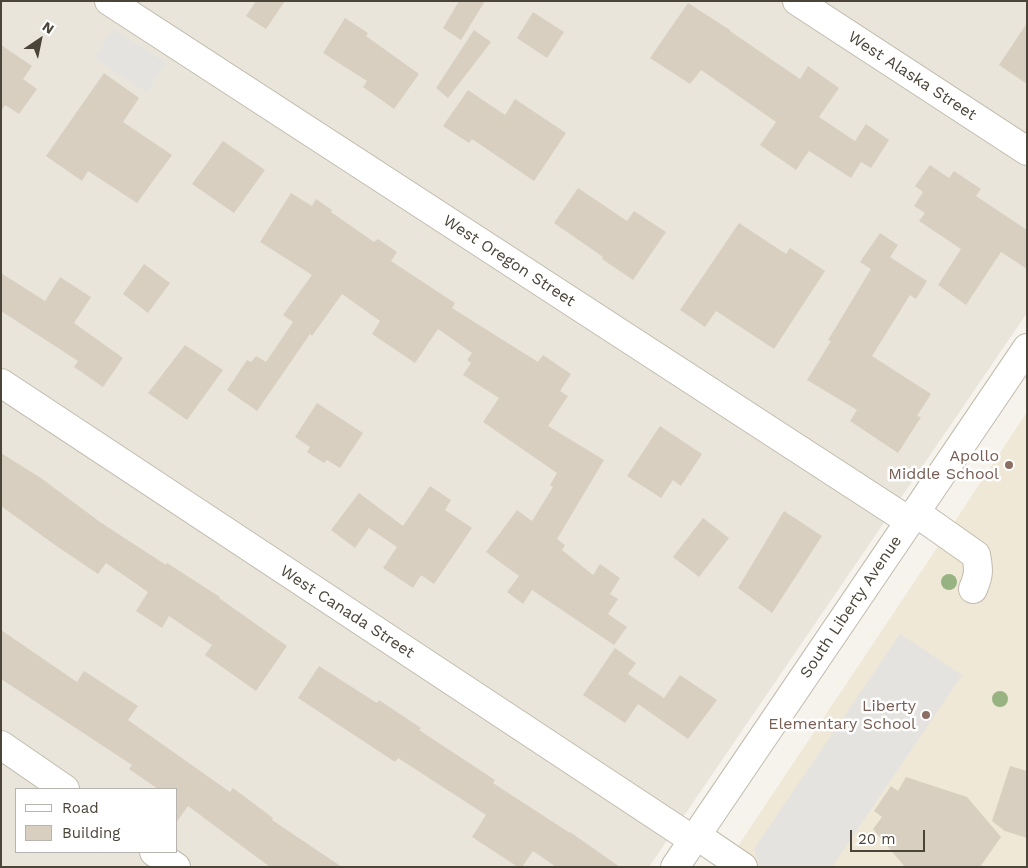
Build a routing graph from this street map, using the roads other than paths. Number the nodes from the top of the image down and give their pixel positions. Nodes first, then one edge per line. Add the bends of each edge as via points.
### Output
1 (109, 1) edge
2 (797, 1) edge
3 (1027, 151) edge
4 (1027, 348) edge
5 (1, 384) edge
6 (912, 517) junction
7 (972, 589) dead end
8 (1, 745) edge
9 (64, 788) edge
10 (694, 838) junction
11 (155, 853) edge
12 (176, 867) edge
13 (675, 867) edge
14 (743, 867) edge

1 - 6 street, West Oregon Street
2 - 3 street, West Alaska Street
4 - 6 street, South Liberty Avenue
5 - 10 street, West Canada Street
6 - 7 street, West Oregon Street via 976,555 978,579
6 - 10 street, South Liberty Avenue
8 - 9 street
10 - 13 street, South Liberty Avenue
10 - 14 street, West Canada Street
11 - 12 street

